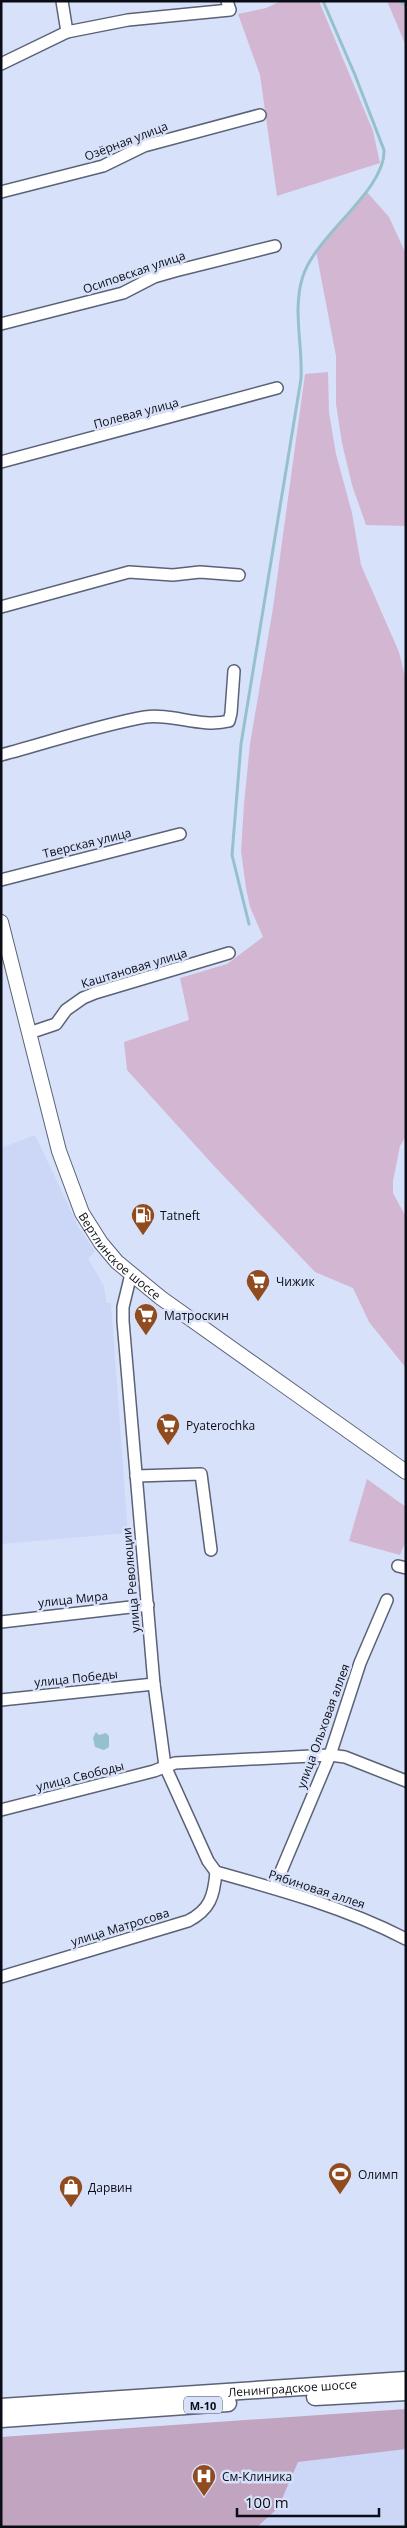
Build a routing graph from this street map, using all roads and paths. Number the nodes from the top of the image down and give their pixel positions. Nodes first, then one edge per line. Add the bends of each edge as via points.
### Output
1 (62, 1) edge
2 (229, 6) edge
3 (67, 32) junction
4 (3, 59) edge
5 (260, 115) dead end
6 (1, 192) edge
7 (275, 246) dead end
8 (1, 324) edge
9 (277, 388) dead end
10 (1, 462) edge
11 (239, 575) dead end
12 (1, 607) edge
13 (234, 671) dead end
14 (1, 756) edge
15 (180, 834) dead end
16 (1, 880) edge
17 (1, 922) edge
18 (229, 953) dead end
19 (29, 1034) junction
20 (131, 1274) junction
21 (406, 1472) edge
22 (136, 1476) junction
23 (211, 1550) dead end
24 (387, 1600) dead end
25 (148, 1605) junction
26 (1, 1622) edge
27 (154, 1684) junction
28 (1, 1700) edge
29 (330, 1755) junction
30 (165, 1766) junction
31 (406, 1780) edge
32 (1, 1810) edge
33 (216, 1872) junction
34 (274, 1888) junction
35 (406, 1940) edge
36 (1, 1977) edge
37 (406, 2380) edge
38 (406, 2392) edge
39 (1, 2407) edge
40 (1, 2419) edge

1 - 3 street
2 - 3 street
3 - 4 street
5 - 6 street, Озёрная улица via 144,146 103,166
7 - 8 street, Осиповская улица via 184,268 154,277 123,293
9 - 10 street, Полевая улица
11 - 12 street via 129,572
13 - 14 street via 229,721 146,717
15 - 16 street, Тверская улица
17 - 19 main road, Вертлинское шоссе
18 - 19 street, Каштановая улица via 89,995 66,1010 56,1024
19 - 20 main road, Вертлинское шоссе via 59,1151 76,1200 101,1244
20 - 21 main road, Вертлинское шоссе via 178,1311
20 - 22 street, улица Революции via 123,1321
22 - 23 street via 201,1474
22 - 25 street, улица Революции
24 - 29 street, улица Ольховая аллея via 360,1663
25 - 26 street, улица Мира
25 - 27 street, улица Революции
27 - 28 street, улица Победы
27 - 30 street, улица Революции
29 - 30 street, улица Свободы
29 - 31 street, улица Свободы via 345,1757
29 - 34 street, улица Ольховая аллея
30 - 32 street, улица Свободы
30 - 33 street, улица Революции
33 - 34 street, Рябиновая аллея
33 - 36 street, улица Матросова via 215,1890 208,1907 194,1918
34 - 35 street, Рябиновая аллея via 373,1922
37 - 39 highway, Ленинградское шоссе / М-10
38 - 40 highway, Ленинградское шоссе / М-10

